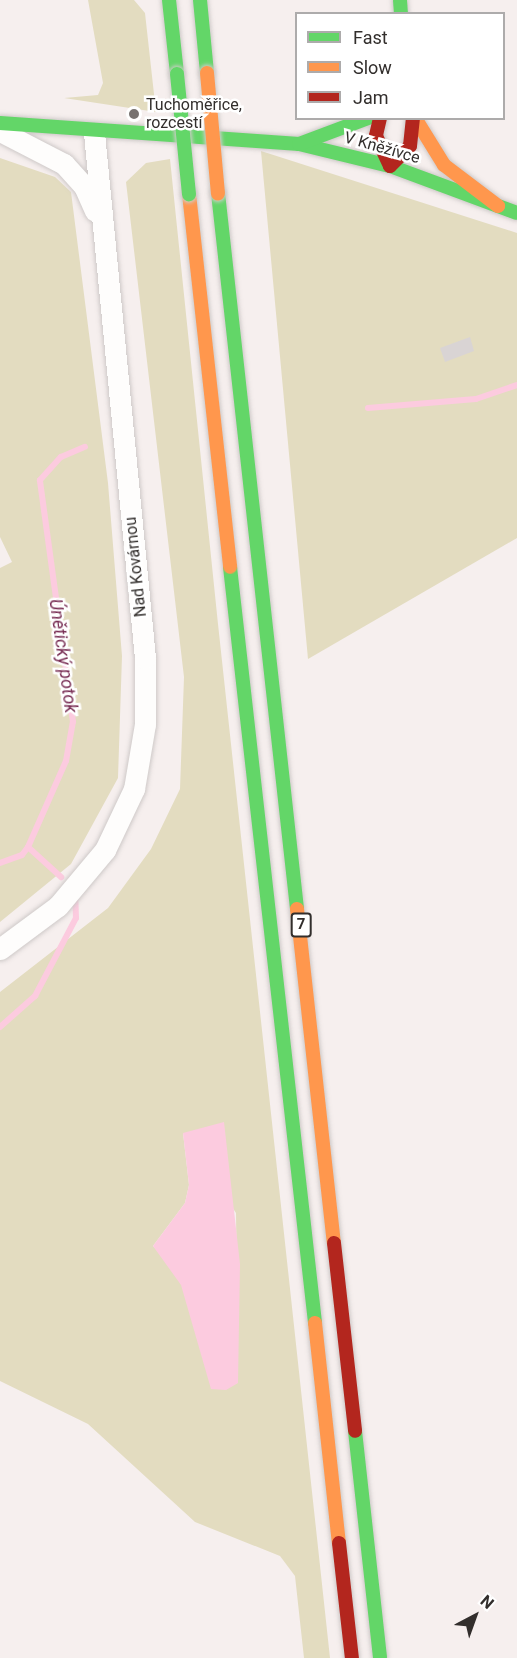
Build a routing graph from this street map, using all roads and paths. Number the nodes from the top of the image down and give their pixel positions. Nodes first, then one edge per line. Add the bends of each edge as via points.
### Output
1 (153, 0) edge
2 (169, 0) edge
3 (200, 0) edge
4 (174, 54) junction
5 (363, 120) edge
6 (380, 120) edge
7 (414, 120) edge
8 (415, 120) edge
9 (0, 123) edge
10 (0, 131) edge
11 (94, 133) junction
12 (300, 144) junction
13 (390, 166) junction
14 (498, 206) junction
15 (517, 213) edge
16 (104, 234) junction
17 (0, 950) edge
18 (352, 1658) edge
19 (380, 1658) edge

1 - 4 main road
2 - 4 main road
3 - 19 main road, 7, bridge
4 - 18 main road, 7, bridge
5 - 12 main road
6 - 13 main road via 376,136
7 - 13 main road via 410,146
8 - 14 main road via 444,165
9 - 11 main road, V Kněžívce
10 - 16 street via 69,169 88,193
11 - 12 main road, V Kněžívce
11 - 16 street, Nad Kovárnou
12 - 13 main road, V Kněžívce
13 - 14 main road, V Kněžívce
14 - 15 main road, V Kněžívce
16 - 17 street, Nad Kovárnou via 145,658 146,724 134,789 105,850 58,906

